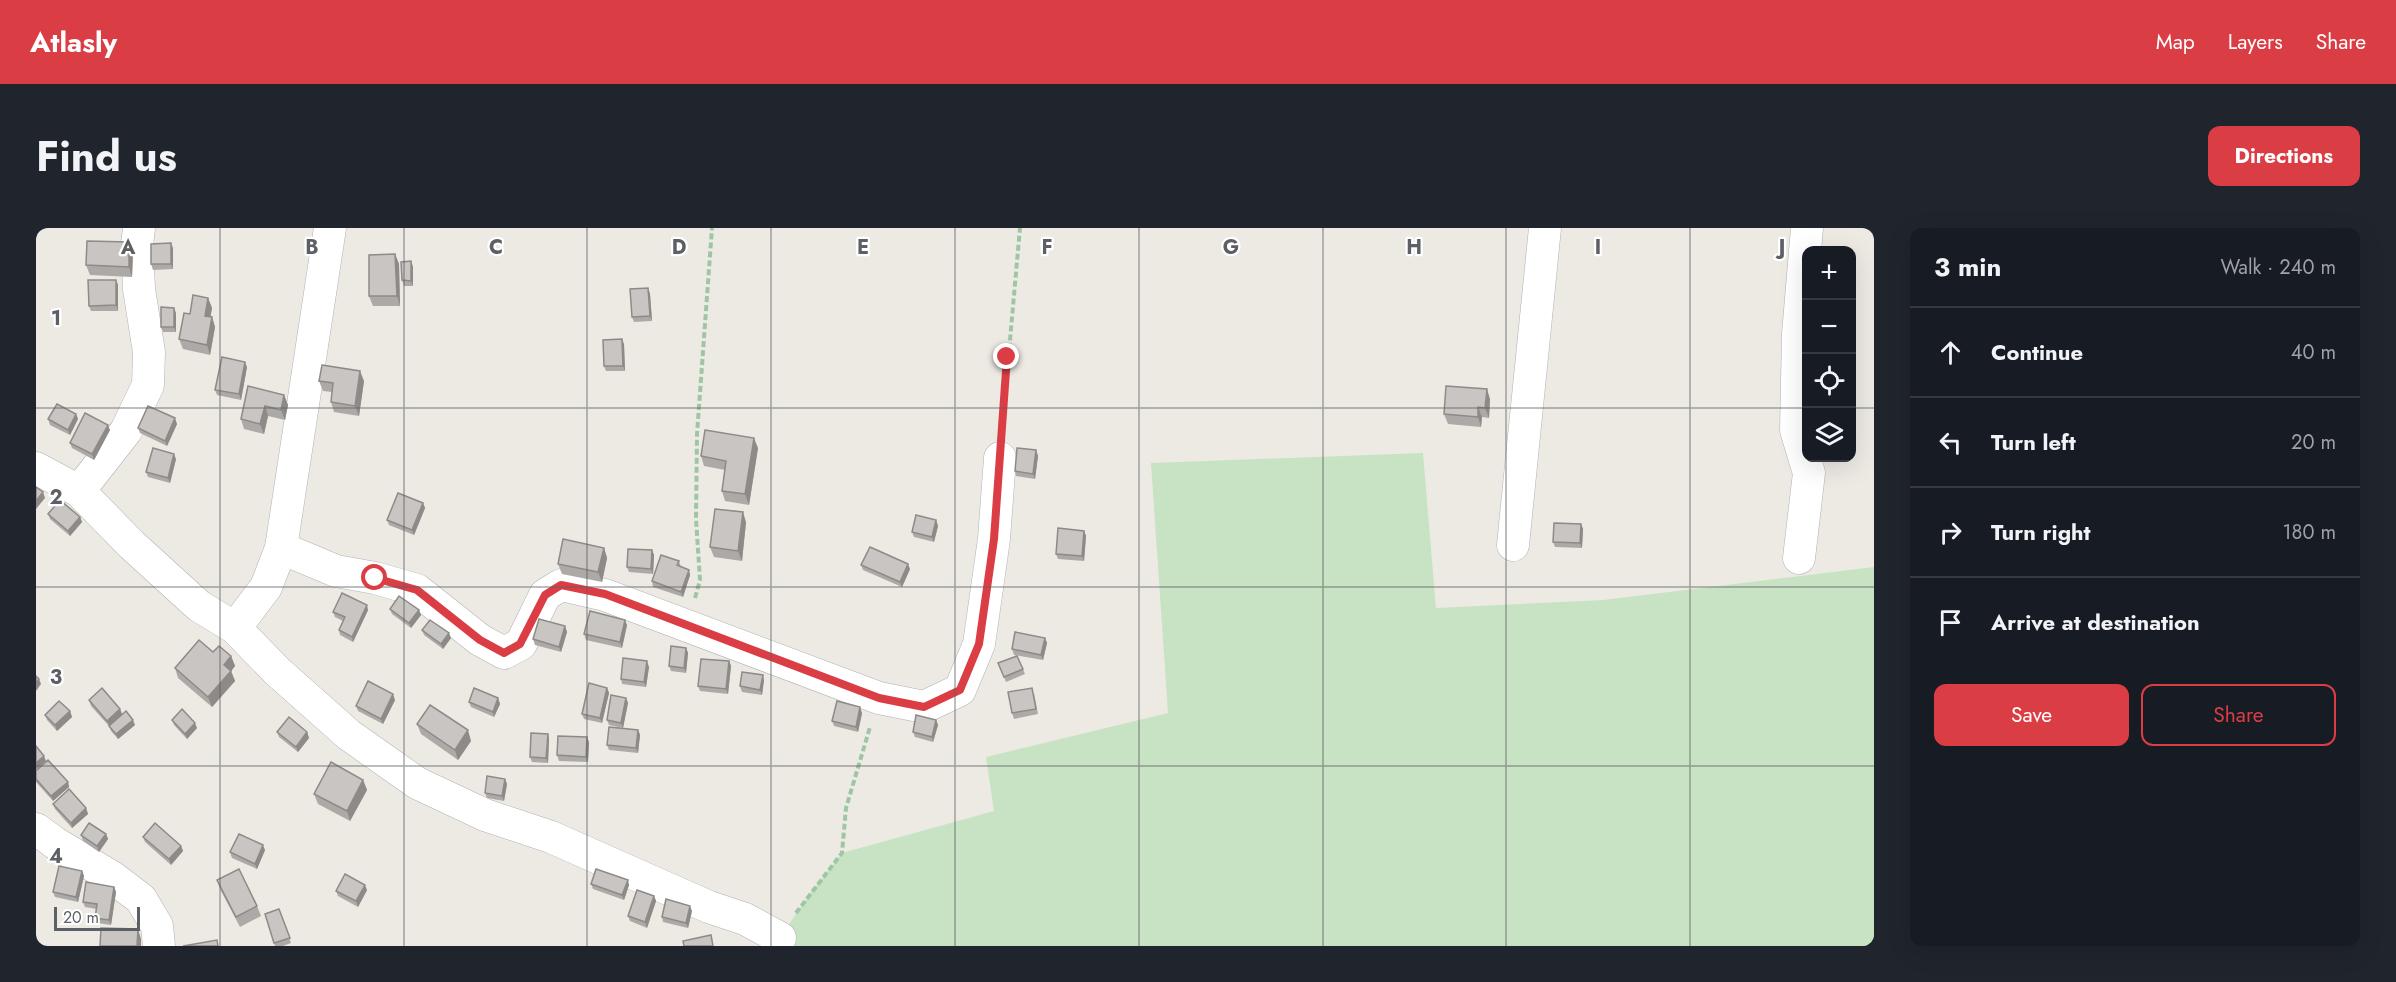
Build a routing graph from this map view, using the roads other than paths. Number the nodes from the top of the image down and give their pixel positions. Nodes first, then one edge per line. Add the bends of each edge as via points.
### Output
1 (139, 228) edge
2 (330, 228) edge
3 (1545, 228) edge
4 (1807, 228) edge
5 (1000, 458) road end
6 (36, 468) edge
7 (79, 491) junction
8 (1513, 545) dead end
9 (281, 548) junction
10 (1799, 558) dead end
11 (235, 628) junction
12 (36, 829) edge
13 (780, 938) road end
14 (159, 946) edge

1 - 7 street via 139,289 149,352 148,385 126,431
2 - 9 street
3 - 8 street
4 - 10 street via 1798,334 1796,430 1809,473
5 - 9 street via 994,539 979,644 960,690 924,707 879,698 605,594 561,585 545,595 520,644 504,653 480,640 417,590 336,571
6 - 7 street
7 - 11 street via 199,606
9 - 11 street via 266,587
11 - 13 street via 349,735 417,783 484,815 551,837 745,919
12 - 14 street via 141,899 157,926

